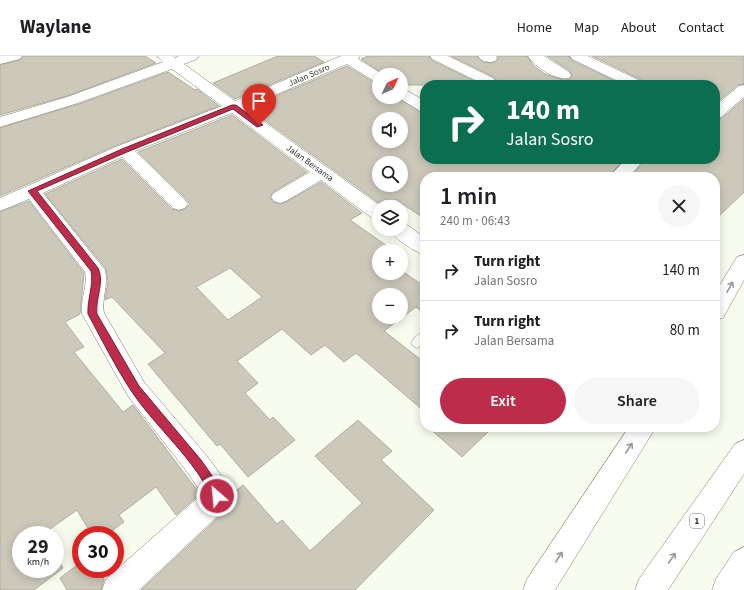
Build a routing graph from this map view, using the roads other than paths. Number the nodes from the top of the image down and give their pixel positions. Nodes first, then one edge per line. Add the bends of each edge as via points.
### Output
1 (15, 56) edge
2 (192, 56) edge
3 (438, 56) edge
4 (535, 56) edge
5 (577, 56) edge
6 (350, 57) edge
7 (0, 60) edge
8 (169, 60) edge
9 (372, 73) edge
10 (564, 76) dead end
11 (486, 80) edge
12 (627, 80) edge
13 (744, 89) edge
14 (408, 97) edge
15 (420, 105) edge
16 (234, 107) junction
17 (720, 110) edge
18 (0, 122) edge
19 (124, 150) junction
20 (631, 164) edge
21 (323, 172) junction
22 (623, 172) edge
23 (32, 191) junction
24 (280, 197) dead end
25 (179, 204) dead end
26 (0, 205) edge
27 (372, 209) edge
28 (408, 236) edge
29 (420, 244) edge
30 (744, 262) edge
31 (720, 303) edge
32 (640, 432) edge
33 (744, 452) edge
34 (744, 562) edge
35 (117, 590) edge
36 (538, 590) edge
37 (650, 590) edge
38 (727, 590) edge

1 - 7 main road
2 - 8 main road
3 - 11 main road
4 - 10 main road
5 - 12 main road
6 - 9 main road
6 - 16 main road, Jalan Sosro
8 - 16 main road, Jalan Bersama
8 - 18 main road via 118,85
13 - 17 main road
14 - 15 main road
16 - 19 main road, Jalan Sosro
16 - 21 main road, Jalan Bersama
19 - 23 main road, Jalan Sosro
19 - 25 main road
20 - 22 main road
21 - 24 main road
21 - 27 main road, Jalan Bersama
23 - 26 main road, Jalan Sosro
23 - 35 main road via 95,270 97,277 93,314 136,389 197,464 217,496
28 - 29 main road
31 -> 30 main road
36 -> 32 main road
37 -> 33 main road, 1
34 - 38 main road

